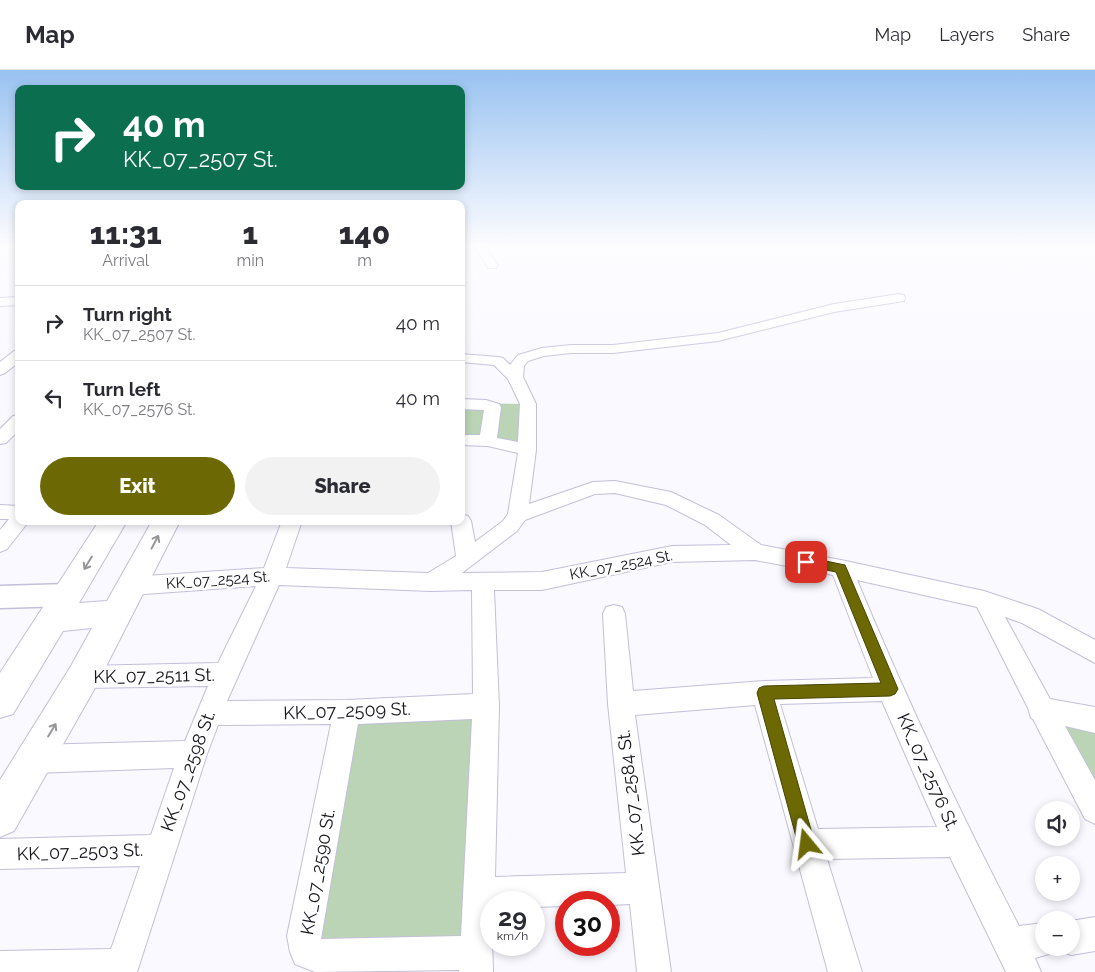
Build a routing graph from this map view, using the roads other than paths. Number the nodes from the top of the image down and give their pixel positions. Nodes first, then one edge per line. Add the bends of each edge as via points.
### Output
1 (900, 298) dead end
2 (15, 301) edge
3 (0, 302) edge
4 (11, 353) edge
5 (465, 358) edge
6 (0, 370) edge
7 (515, 377) junction
8 (465, 404) edge
9 (15, 424) edge
10 (0, 439) edge
11 (465, 440) edge
12 (488, 441) junction
13 (527, 450) junction
14 (0, 512) edge
15 (15, 513) edge
16 (518, 515) junction
17 (16, 525) edge
18 (111, 525) edge
19 (164, 525) edge
20 (291, 525) edge
21 (462, 525) edge
22 (0, 544) edge
23 (755, 552) junction
24 (467, 559) junction
25 (841, 568) junction
26 (272, 576) junction
27 (432, 582) junction
28 (483, 583) junction
29 (0, 597) edge
30 (124, 600) junction
31 (984, 600) junction
32 (61, 607) junction
33 (614, 614) dead end
34 (1095, 652) edge
35 (10, 673) edge
36 (225, 674) junction
37 (83, 677) junction
38 (890, 689) junction
39 (764, 693) junction
40 (0, 702) edge
41 (621, 704) junction
42 (486, 706) junction
43 (1040, 708) junction
44 (347, 712) junction
45 (209, 713) junction
46 (1095, 720) edge
47 (193, 754) junction
48 (34, 759) junction
49 (1095, 809) edge
50 (0, 817) edge
51 (959, 842) junction
52 (807, 844) junction
53 (160, 850) junction
54 (0, 854) edge
55 (643, 888) junction
56 (479, 893) junction
57 (1095, 934) edge
58 (1080, 936) edge
59 (1035, 946) edge
60 (1018, 958) edge
61 (476, 962) edge
62 (0, 968) edge
63 (121, 969) edge
64 (654, 972) edge
65 (845, 972) edge

1 - 7 street via 834,308 718,336 542,352 523,358 516,366
2 - 3 street
4 - 6 street
5 - 7 street via 498,361
7 - 13 street via 528,404
8 - 12 street via 493,407
9 - 10 street
11 - 12 street
12 - 13 street
13 - 16 street
14 - 15 street
16 - 23 street via 593,488 615,487 671,500 712,520
16 - 24 street via 510,526
17 - 22 street
18 -> 32 highway
30 -> 19 highway
20 - 26 street, KK_07_2598 St.
21 - 24 street
23 - 25 street, KK_07_2524 St.
23 - 28 street, KK_07_2524 St. via 672,554 542,581
24 - 27 street
25 - 31 street, KK_07_2524 St.
25 - 38 street, KK_07_2576 St.
26 - 27 street, KK_07_2524 St.
26 - 30 street, KK_07_2524 St.
26 - 36 street, KK_07_2598 St.
27 - 28 street, KK_07_2524 St.
28 - 42 street, KK_07_2590 St.
29 - 32 street
30 - 32 highway
30 - 37 highway
31 - 34 street, KK_07_2524 St. via 1030,616
31 - 43 street
32 - 35 highway
33 - 41 street, KK_07_2584 St.
35 - 40 highway
36 - 37 street, KK_07_2511 St.
36 - 45 street, KK_07_2598 St.
48 -> 37 highway
38 - 39 street
38 - 51 street, KK_07_2576 St.
39 - 41 street
39 - 52 street
41 - 55 street, KK_07_2584 St.
42 - 44 street, KK_07_2509 St.
42 - 56 street, KK_07_2590 St.
43 - 46 street
43 - 49 street
44 - 45 street, KK_07_2509 St.
44 - 61 street, KK_07_2590 St. via 304,936 307,952 318,956
45 - 47 street, KK_07_2598 St.
47 - 48 street
47 - 53 street, KK_07_2598 St.
48 - 50 highway
51 - 52 street
51 - 60 street, KK_07_2576 St.
52 - 65 street
53 - 54 street, KK_07_2503 St.
53 - 63 street, KK_07_2598 St.
55 - 56 street
55 - 64 street, KK_07_2584 St.
56 - 61 street, KK_07_2590 St.
57 - 58 street
59 - 60 street, KK_07_2576 St.
62 - 63 street

